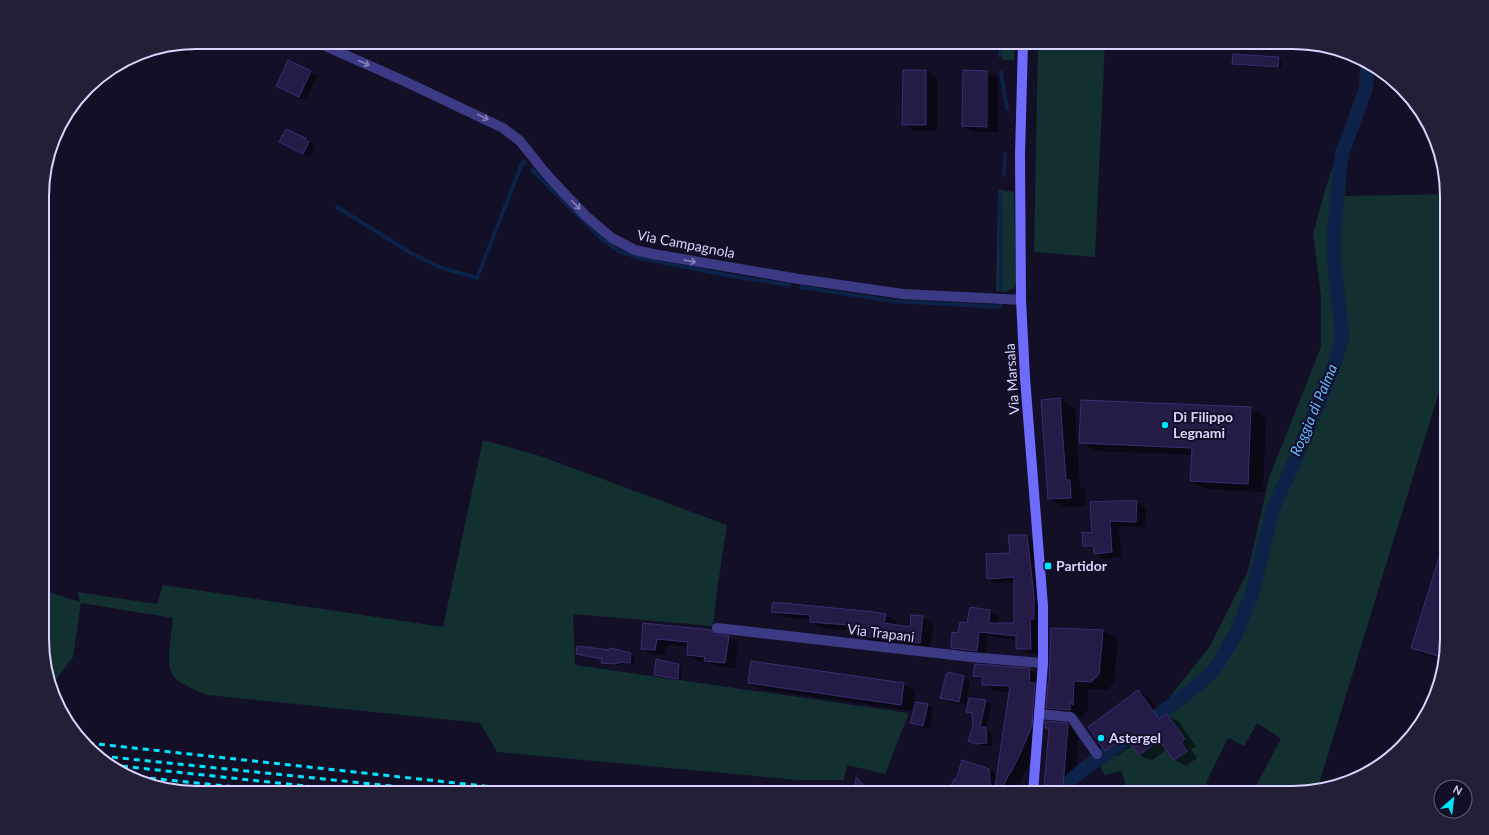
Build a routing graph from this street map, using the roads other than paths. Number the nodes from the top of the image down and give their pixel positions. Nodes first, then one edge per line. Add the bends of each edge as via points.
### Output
1 (332, 49) edge
2 (1023, 49) edge
3 (1021, 300) junction
4 (717, 628) dead end
5 (1043, 663) junction
6 (1039, 714) junction
7 (1097, 754) dead end
8 (1034, 786) edge

1 -> 3 street, Via Campagnola via 503,128 520,141 586,216 612,238 635,250 799,280 903,294
2 - 3 street, Via Marsala via 1020,155
3 - 5 street, Via Marsala via 1043,606
4 - 5 street, Via Trapani
5 - 6 street, Via Marsala
6 - 7 street via 1071,717
6 - 8 street, Via Marsala

